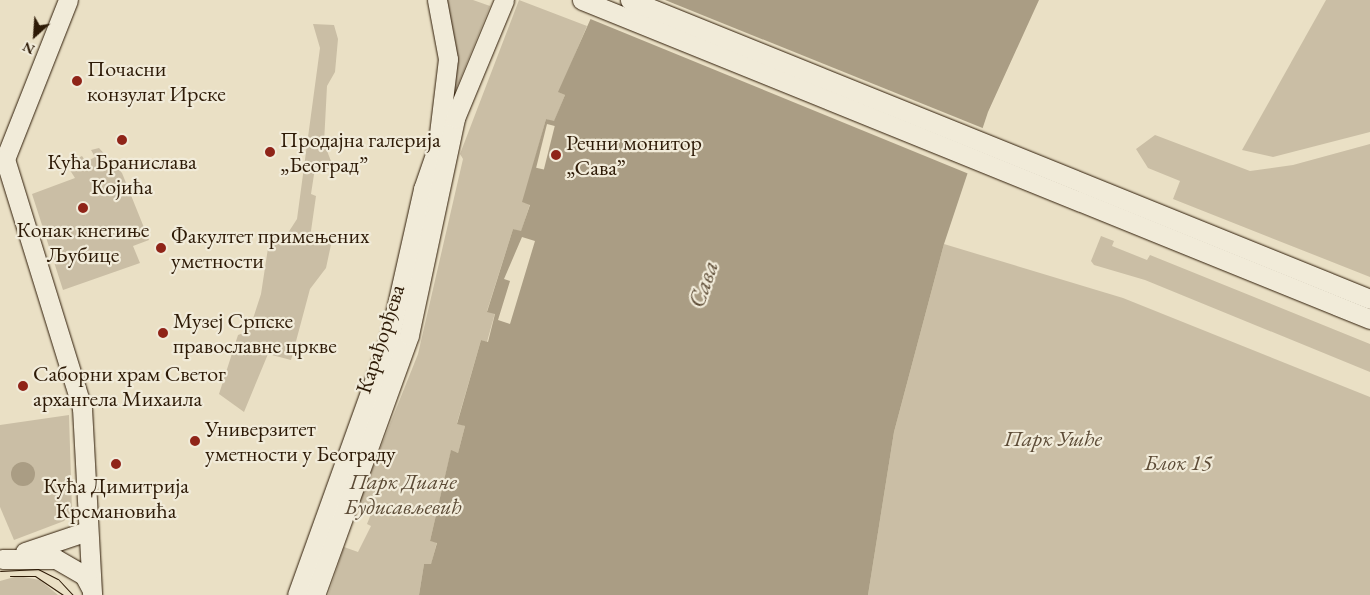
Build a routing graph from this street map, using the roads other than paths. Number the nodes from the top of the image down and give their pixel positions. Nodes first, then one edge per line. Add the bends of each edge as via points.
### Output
1 (68, 0) edge
2 (437, 0) edge
3 (504, 0) edge
4 (582, 0) edge
5 (630, 0) edge
6 (455, 118) junction
7 (438, 142) junction
8 (1370, 299) edge
9 (1370, 318) edge
10 (87, 531) junction
11 (1, 560) edge
12 (92, 592) edge
13 (297, 595) edge
14 (315, 595) edge

1 - 10 main road via 8,146 6,166 79,392 86,446
2 - 7 main road, Карађорђева via 448,60
3 - 6 main road, Карађорђева
4 - 9 main road
5 - 8 main road
6 - 7 main road, Карађорђева
6 - 14 main road, Карађорђева via 409,335
7 - 13 main road, Карађорђева via 422,189 389,340
10 - 11 main road
10 - 12 main road
11 - 12 main road via 56,559 84,575

